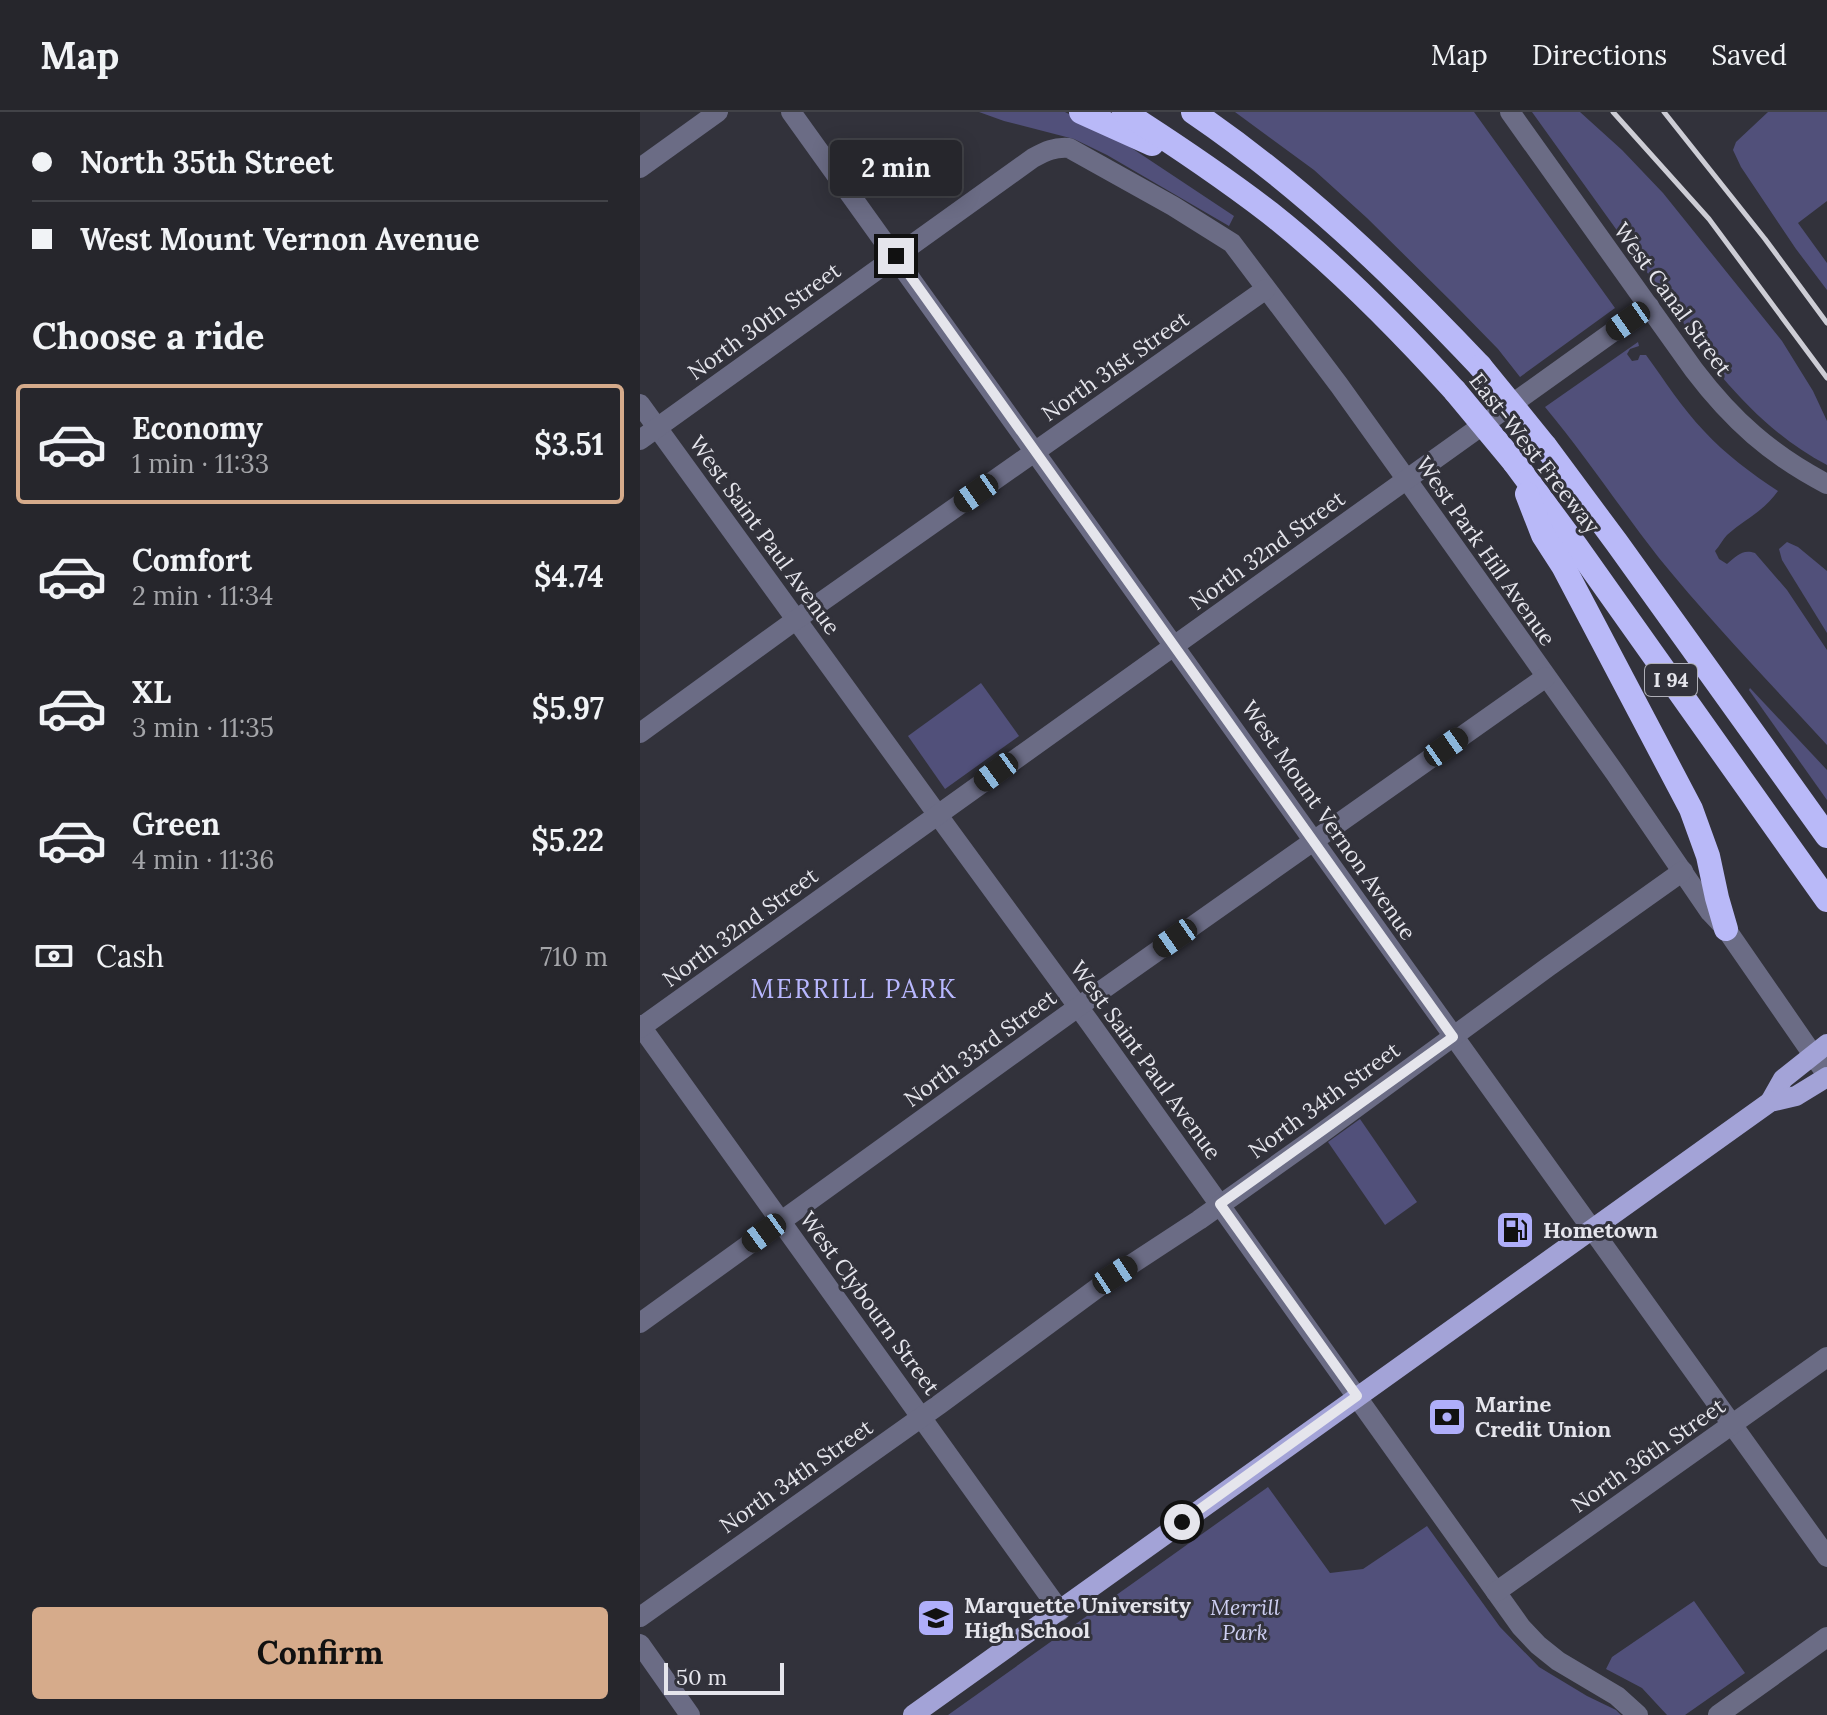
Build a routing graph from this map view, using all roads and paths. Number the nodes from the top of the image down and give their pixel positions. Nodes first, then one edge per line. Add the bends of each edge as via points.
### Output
1 (718, 112) edge
2 (791, 112) edge
3 (1081, 112) edge
4 (1124, 112) edge
5 (1193, 112) edge
6 (1510, 112) edge
7 (1033, 158) joint
8 (640, 168) edge
9 (1208, 168) junction
10 (896, 256) junction
11 (1266, 289) junction
12 (1649, 306) junction
13 (640, 404) edge
14 (657, 428) junction
15 (640, 440) edge
16 (1034, 452) junction
17 (1514, 462) junction
18 (1406, 479) junction
19 (1827, 484) edge
20 (797, 619) junction
21 (1175, 646) junction
22 (1546, 677) junction
23 (640, 733) edge
24 (937, 815) junction
25 (1827, 836) edge
26 (1314, 840) junction
27 (1683, 871) junction
28 (1827, 900) edge
29 (1726, 929) junction
30 (1078, 1007) junction
31 (640, 1026) edge
32 (1453, 1037) junction
33 (1820, 1049) edge
34 (1827, 1076) edge
35 (1770, 1102) junction
36 (1220, 1204) junction
37 (781, 1221) junction
38 (1592, 1229) junction
39 (640, 1323) edge
40 (1827, 1357) edge
41 (1357, 1396) junction
42 (922, 1416) junction
43 (1733, 1425) junction
44 (1827, 1557) edge
45 (1496, 1592) junction
46 (1060, 1611) junction
47 (640, 1617) edge
48 (1827, 1637) edge
49 (640, 1644) edge
50 (690, 1715) edge
51 (913, 1715) edge
52 (1638, 1715) edge
53 (1718, 1715) edge

1 - 8 street
2 - 10 street, West Mount Vernon Avenue
3 - 9 highway
4 - 9 highway, East-West Freeway / I 94
5 - 25 highway, East-West Freeway / I 94, bridge via 1320,209 1480,366 1617,543
6 - 12 street, West Canal Street
7 - 10 street, North 30th Street
7 - 11 street, West Park Hill Avenue via 1046,150 1069,148 1173,206 1232,243
9 - 17 highway, East-West Freeway / I 94, bridge via 1302,240 1386,318
10 - 14 street, North 30th Street
10 - 16 street, West Mount Vernon Avenue
11 - 16 street, North 31st Street
11 - 18 street, West Park Hill Avenue
12 - 18 street, North 32nd Street
12 - 19 street, West Canal Street via 1724,408 1784,460
13 - 14 street, West Saint Paul Avenue
14 - 15 street, North 30th Street
14 - 20 street, West Saint Paul Avenue
16 - 20 street, North 31st Street
16 - 21 street, West Mount Vernon Avenue
17 - 28 highway, East-West Freeway / I 94
17 - 29 highway via 1543,535 1691,809
18 - 21 street, North 32nd Street
18 - 22 street, West Park Hill Avenue
20 - 23 street, North 31st Street
20 - 24 street, West Saint Paul Avenue
21 - 24 street, North 32nd Street
21 - 26 street, West Mount Vernon Avenue
22 - 26 street, North 33rd Street
22 - 27 street, West Park Hill Avenue
24 - 30 street, West Saint Paul Avenue
24 - 31 street, North 32nd Street
26 - 30 street, North 33rd Street
26 - 32 street, West Mount Vernon Avenue
27 - 29 street, West Park Hill Avenue
27 - 32 street, North 34th Street
29 - 33 street, West Park Hill Avenue
30 - 36 street, West Saint Paul Avenue
30 - 37 street, North 33rd Street
31 - 37 street, West Clybourn Street
32 - 36 street, North 34th Street
32 - 38 street, West Mount Vernon Avenue
33 - 34 street, West Park Hill Avenue
33 - 35 main road via 1783,1079
34 - 35 main road via 1796,1096
35 - 38 main road
36 - 41 street, West Saint Paul Avenue
36 - 42 street, North 34th Street
37 - 39 street, North 33rd Street
37 - 42 street, West Clybourn Street
38 - 41 main road
38 - 43 street, West Mount Vernon Avenue
40 - 43 street, North 36th Street
41 - 45 street, West Saint Paul Avenue
41 - 46 main road
42 - 46 street, West Clybourn Street
42 - 47 street, North 34th Street
43 - 44 street, West Mount Vernon Avenue
43 - 45 street, North 36th Street
45 - 52 street, West Saint Paul Avenue via 1538,1645
46 - 51 main road
48 - 53 street
49 - 50 street

